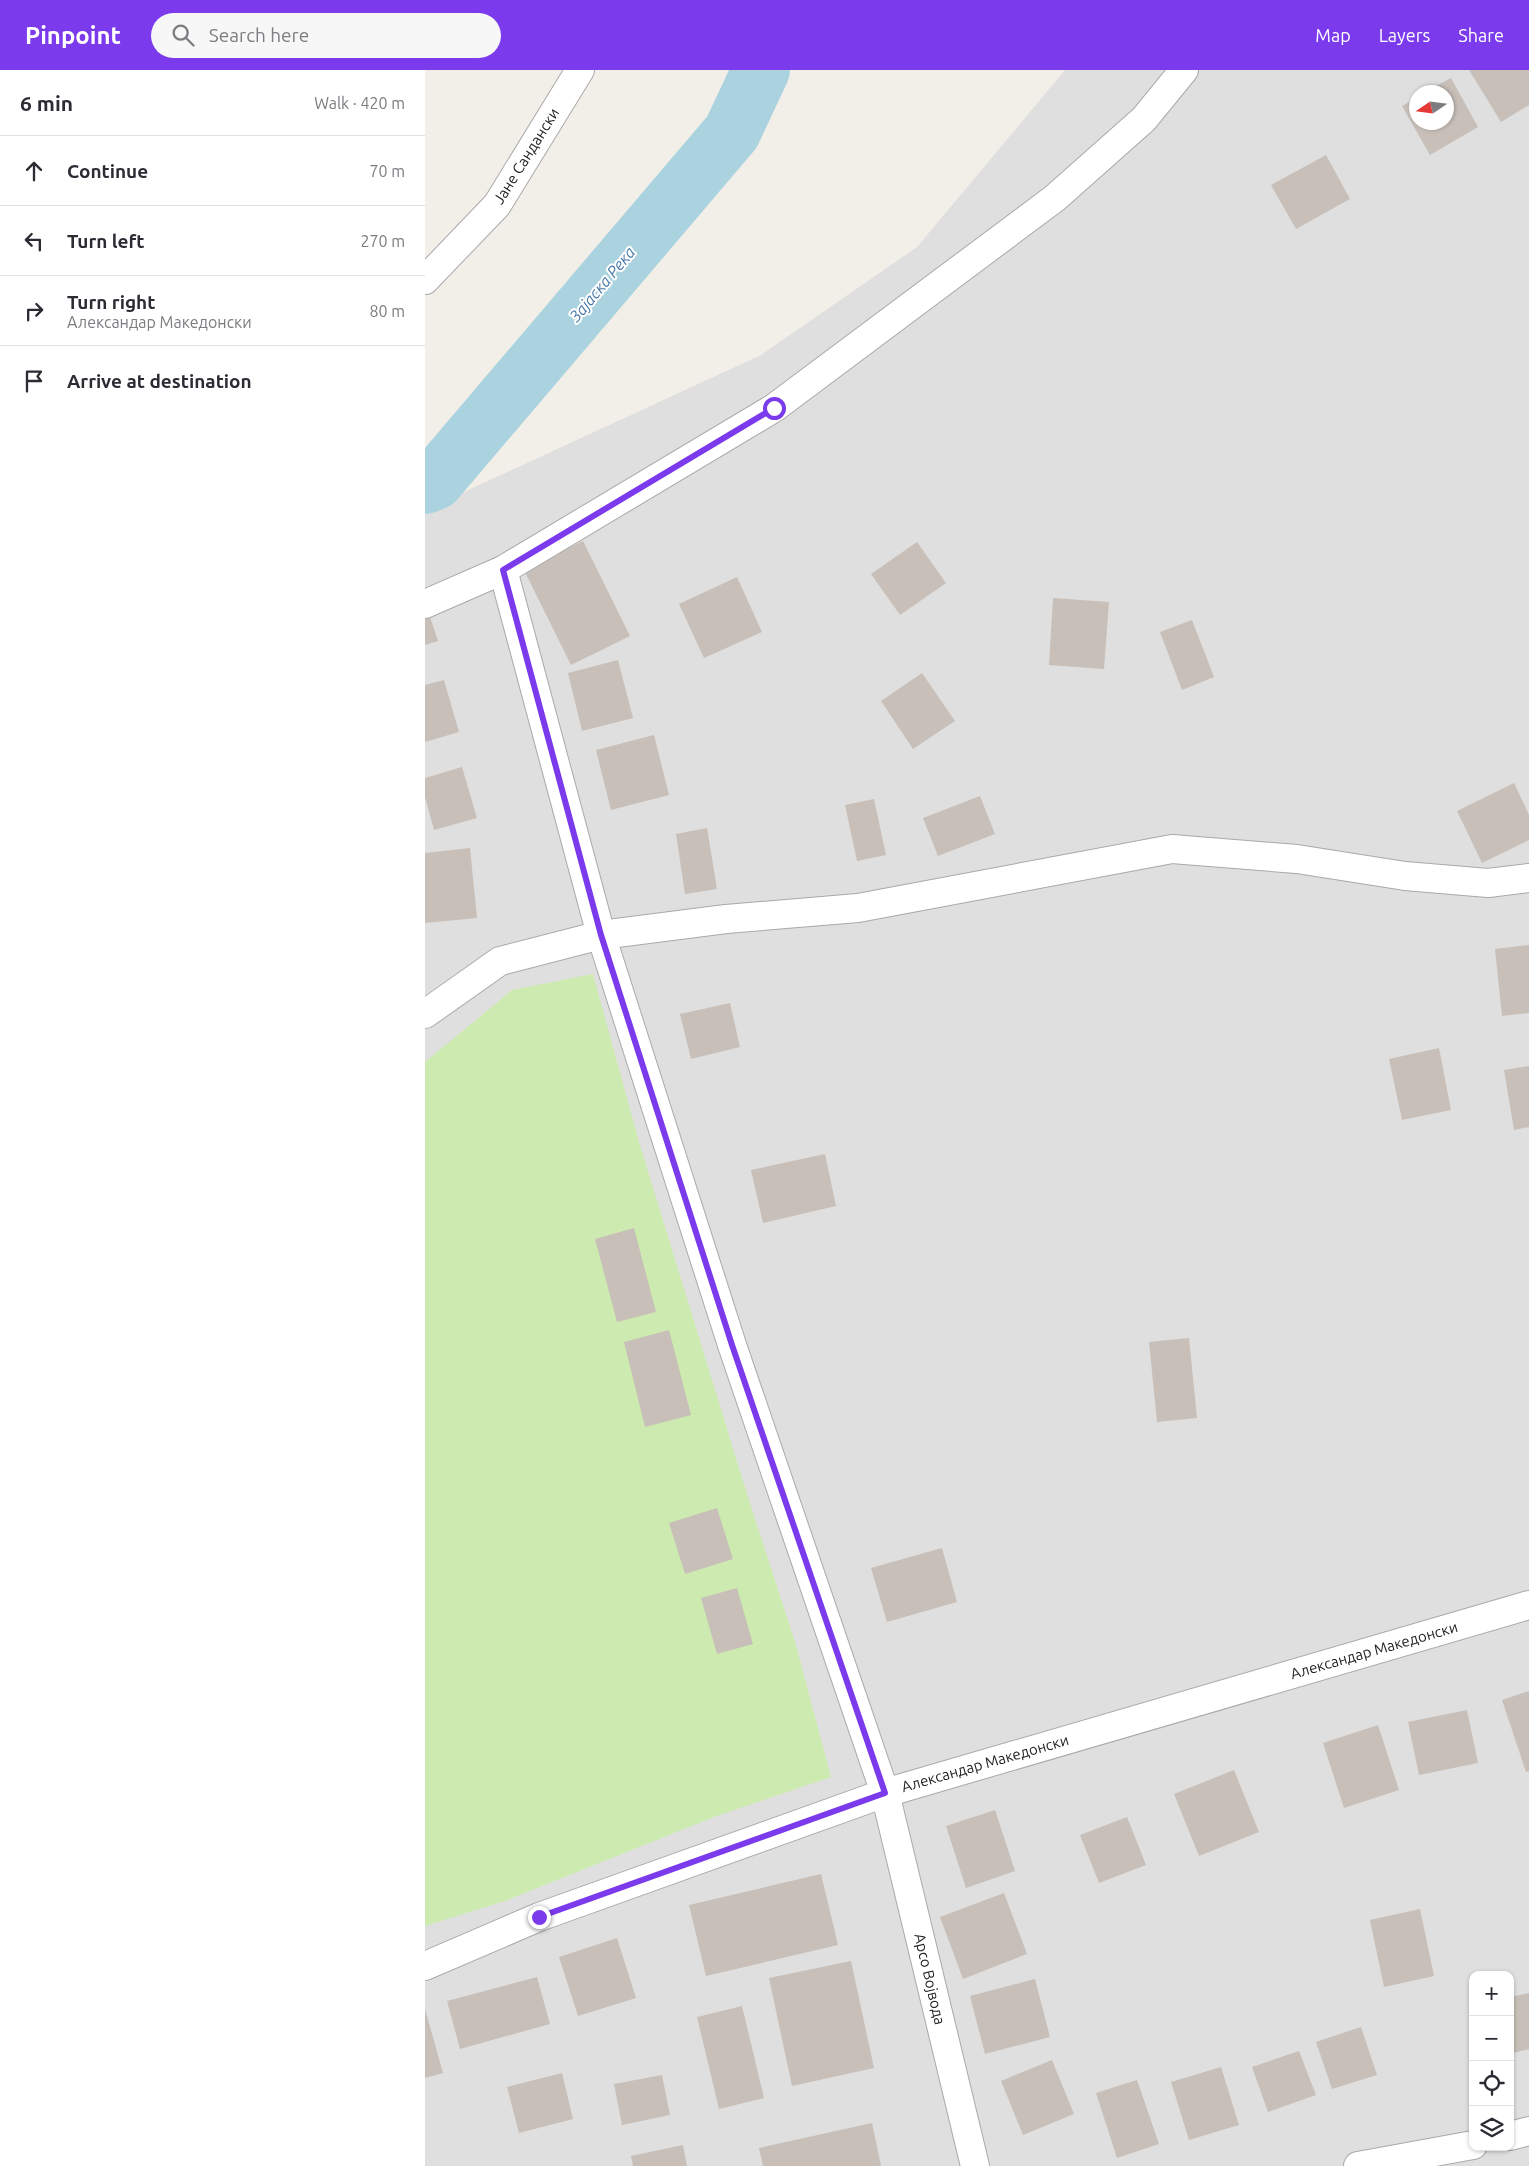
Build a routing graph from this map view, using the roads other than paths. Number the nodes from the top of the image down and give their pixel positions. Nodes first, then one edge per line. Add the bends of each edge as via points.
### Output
1 (580, 70) edge
2 (1184, 70) edge
3 (425, 280) edge
4 (503, 570) junction
5 (425, 604) edge
6 (1529, 878) edge
7 (601, 935) junction
8 (425, 1014) edge
9 (1529, 1605) edge
10 (885, 1793) junction
11 (425, 1966) edge
12 (1529, 2131) edge
13 (1514, 2135) edge
14 (1468, 2153) edge
15 (975, 2166) edge
16 (1358, 2166) edge

1 - 3 street, Јане Сандански via 497,205
2 - 4 street via 1144,119 1055,198 774,408
4 - 5 street
4 - 7 street, Арсо Војвода
6 - 7 street via 1488,883 1405,876 1297,859 1172,849 858,908 726,918
7 - 8 street via 501,961
7 - 10 street, Арсо Војвода via 732,1345
9 - 10 street, Александар Македонски
10 - 11 street, Александар Македонски via 539,1917
10 - 15 street, Арсо Војвода
12 - 13 street
14 - 16 street

